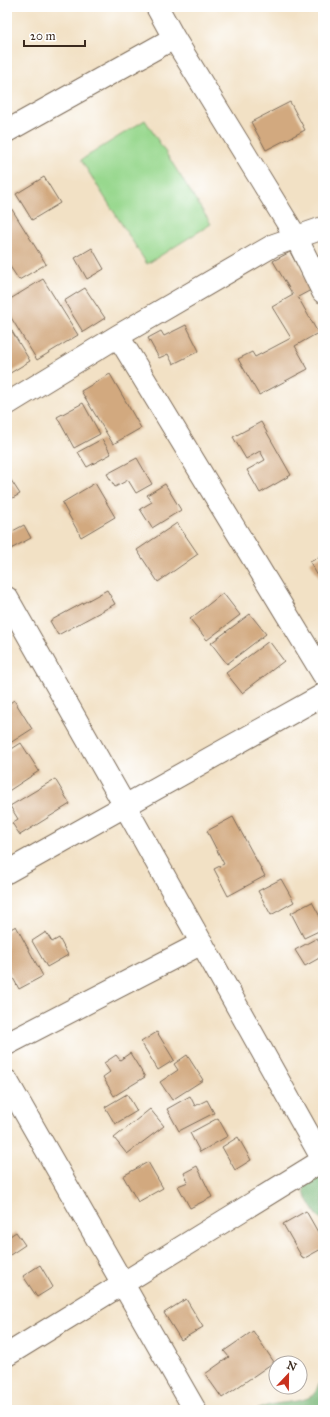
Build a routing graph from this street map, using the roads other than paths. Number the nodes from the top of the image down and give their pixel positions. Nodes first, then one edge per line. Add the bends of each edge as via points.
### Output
1 (157, 7) edge
2 (174, 38) junction
3 (7, 131) edge
4 (323, 228) edge
5 (296, 237) junction
6 (323, 292) edge
7 (118, 336) junction
8 (7, 404) edge
9 (7, 598) edge
10 (323, 674) edge
11 (323, 695) edge
12 (125, 806) junction
13 (7, 872) edge
14 (202, 942) junction
15 (7, 1044) edge
16 (7, 1081) edge
17 (323, 1160) edge
18 (122, 1282) junction
19 (7, 1354) edge
20 (195, 1410) edge

1 - 2 street
2 - 3 street
2 - 5 street
4 - 5 street
5 - 6 street
5 - 7 street via 274,245
7 - 8 street
7 - 10 street
9 - 12 street
11 - 12 street
12 - 13 street
12 - 14 street
14 - 15 street
14 - 17 street
16 - 18 street
17 - 18 street
18 - 19 street
18 - 20 street

